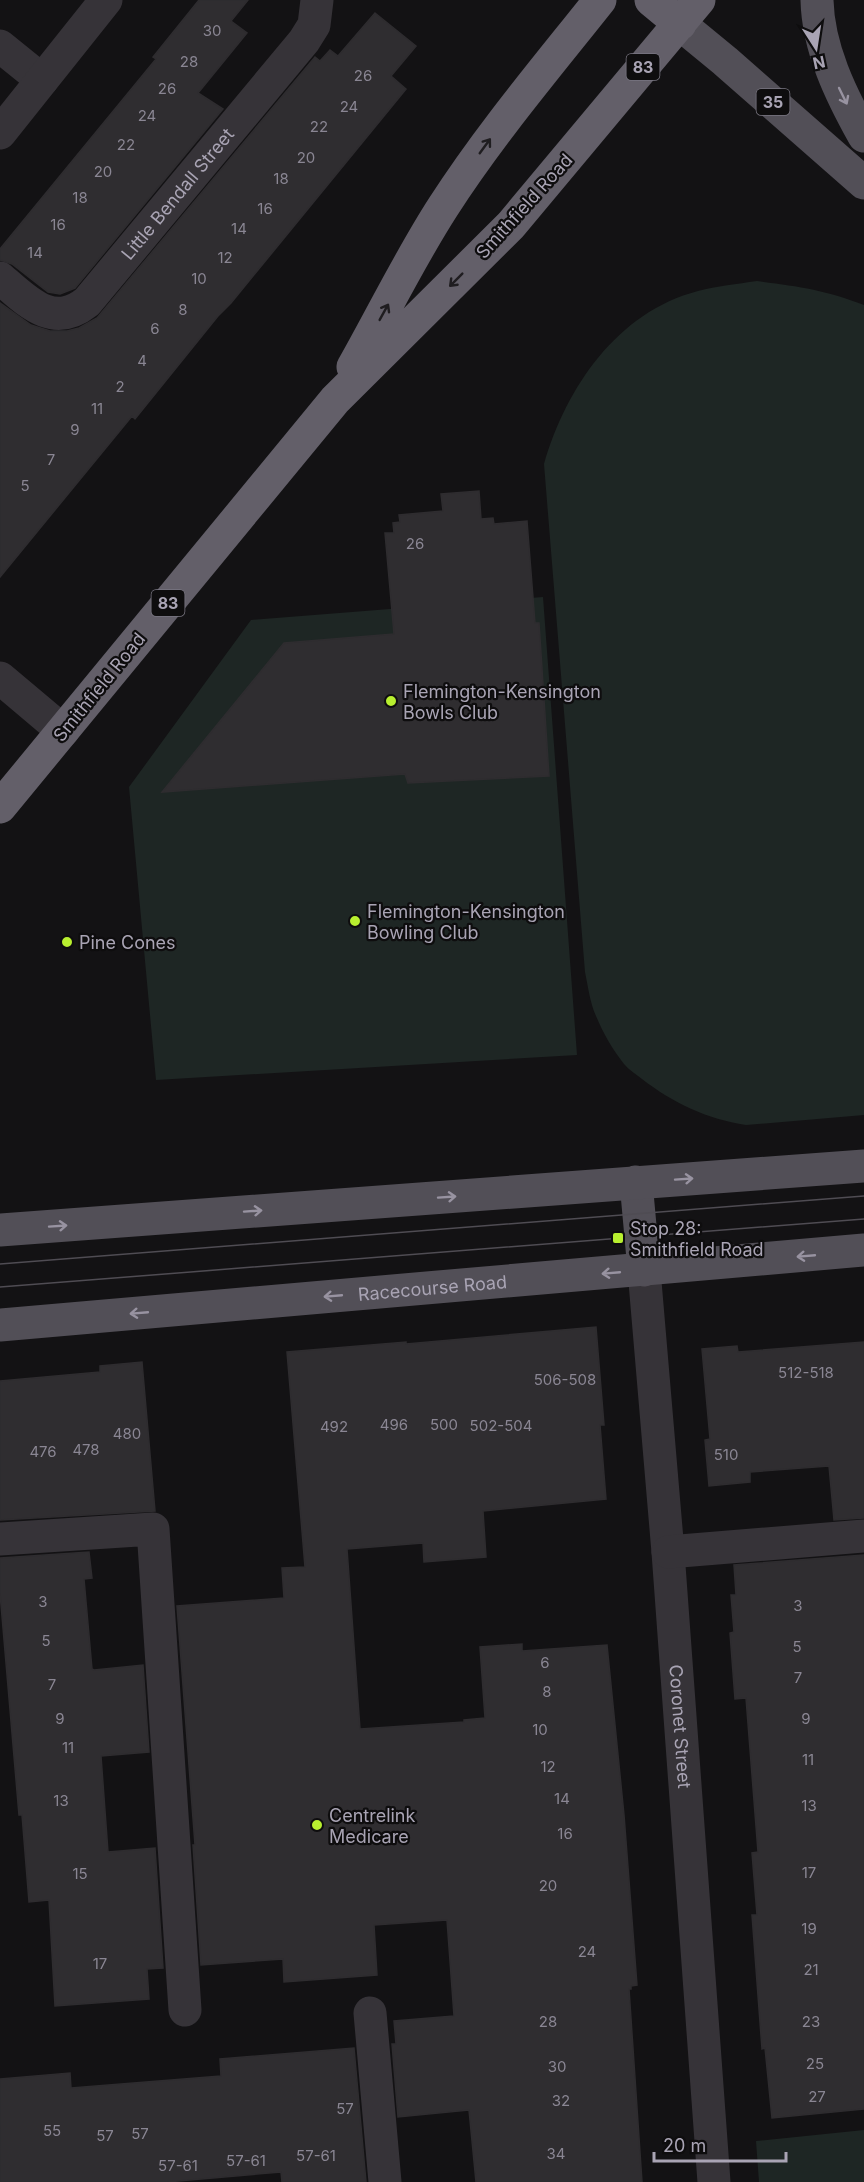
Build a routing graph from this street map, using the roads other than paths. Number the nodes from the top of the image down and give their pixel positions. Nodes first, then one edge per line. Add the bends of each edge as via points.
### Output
1 (106, 0) edge
2 (317, 0) edge
3 (600, 0) edge
4 (651, 0) edge
5 (817, 0) edge
6 (689, 12) edge
7 (0, 46) edge
8 (42, 80) junction
9 (0, 133) edge
10 (864, 136) edge
11 (864, 183) edge
12 (0, 278) edge
13 (335, 400) junction
14 (0, 678) edge
15 (63, 731) junction
16 (0, 807) edge
17 (864, 1166) edge
18 (636, 1182) junction
19 (0, 1230) edge
20 (864, 1250) edge
21 (644, 1270) junction
22 (0, 1325) edge
23 (864, 1536) edge
24 (0, 1539) edge
25 (668, 1552) junction
26 (185, 2010) dead end
27 (370, 2013) dead end
28 (385, 2182) edge
29 (714, 2182) edge

1 - 8 street
2 - 12 street, Little Bendall Street via 314,25 304,41 87,302 68,313 56,314 32,305
13 -> 3 highway, Smithfield Road / 83 via 447,200
4 - 6 highway, 35
5 -> 10 main road via 821,31 837,84
6 - 11 main road, 35 via 725,60
6 -> 13 highway, Smithfield Road / 83 via 511,225
7 - 8 street
8 - 9 street
13 - 15 highway, Smithfield Road / 83
14 - 15 street
15 - 16 highway, Smithfield Road / 83
18 -> 17 main road
19 -> 18 main road
18 - 21 main road
20 -> 21 main road, Racecourse Road
21 -> 22 main road, Racecourse Road
21 - 25 street, Coronet Street
23 - 25 street
24 - 26 street via 153,1529
25 - 29 street, Coronet Street
27 - 28 street

